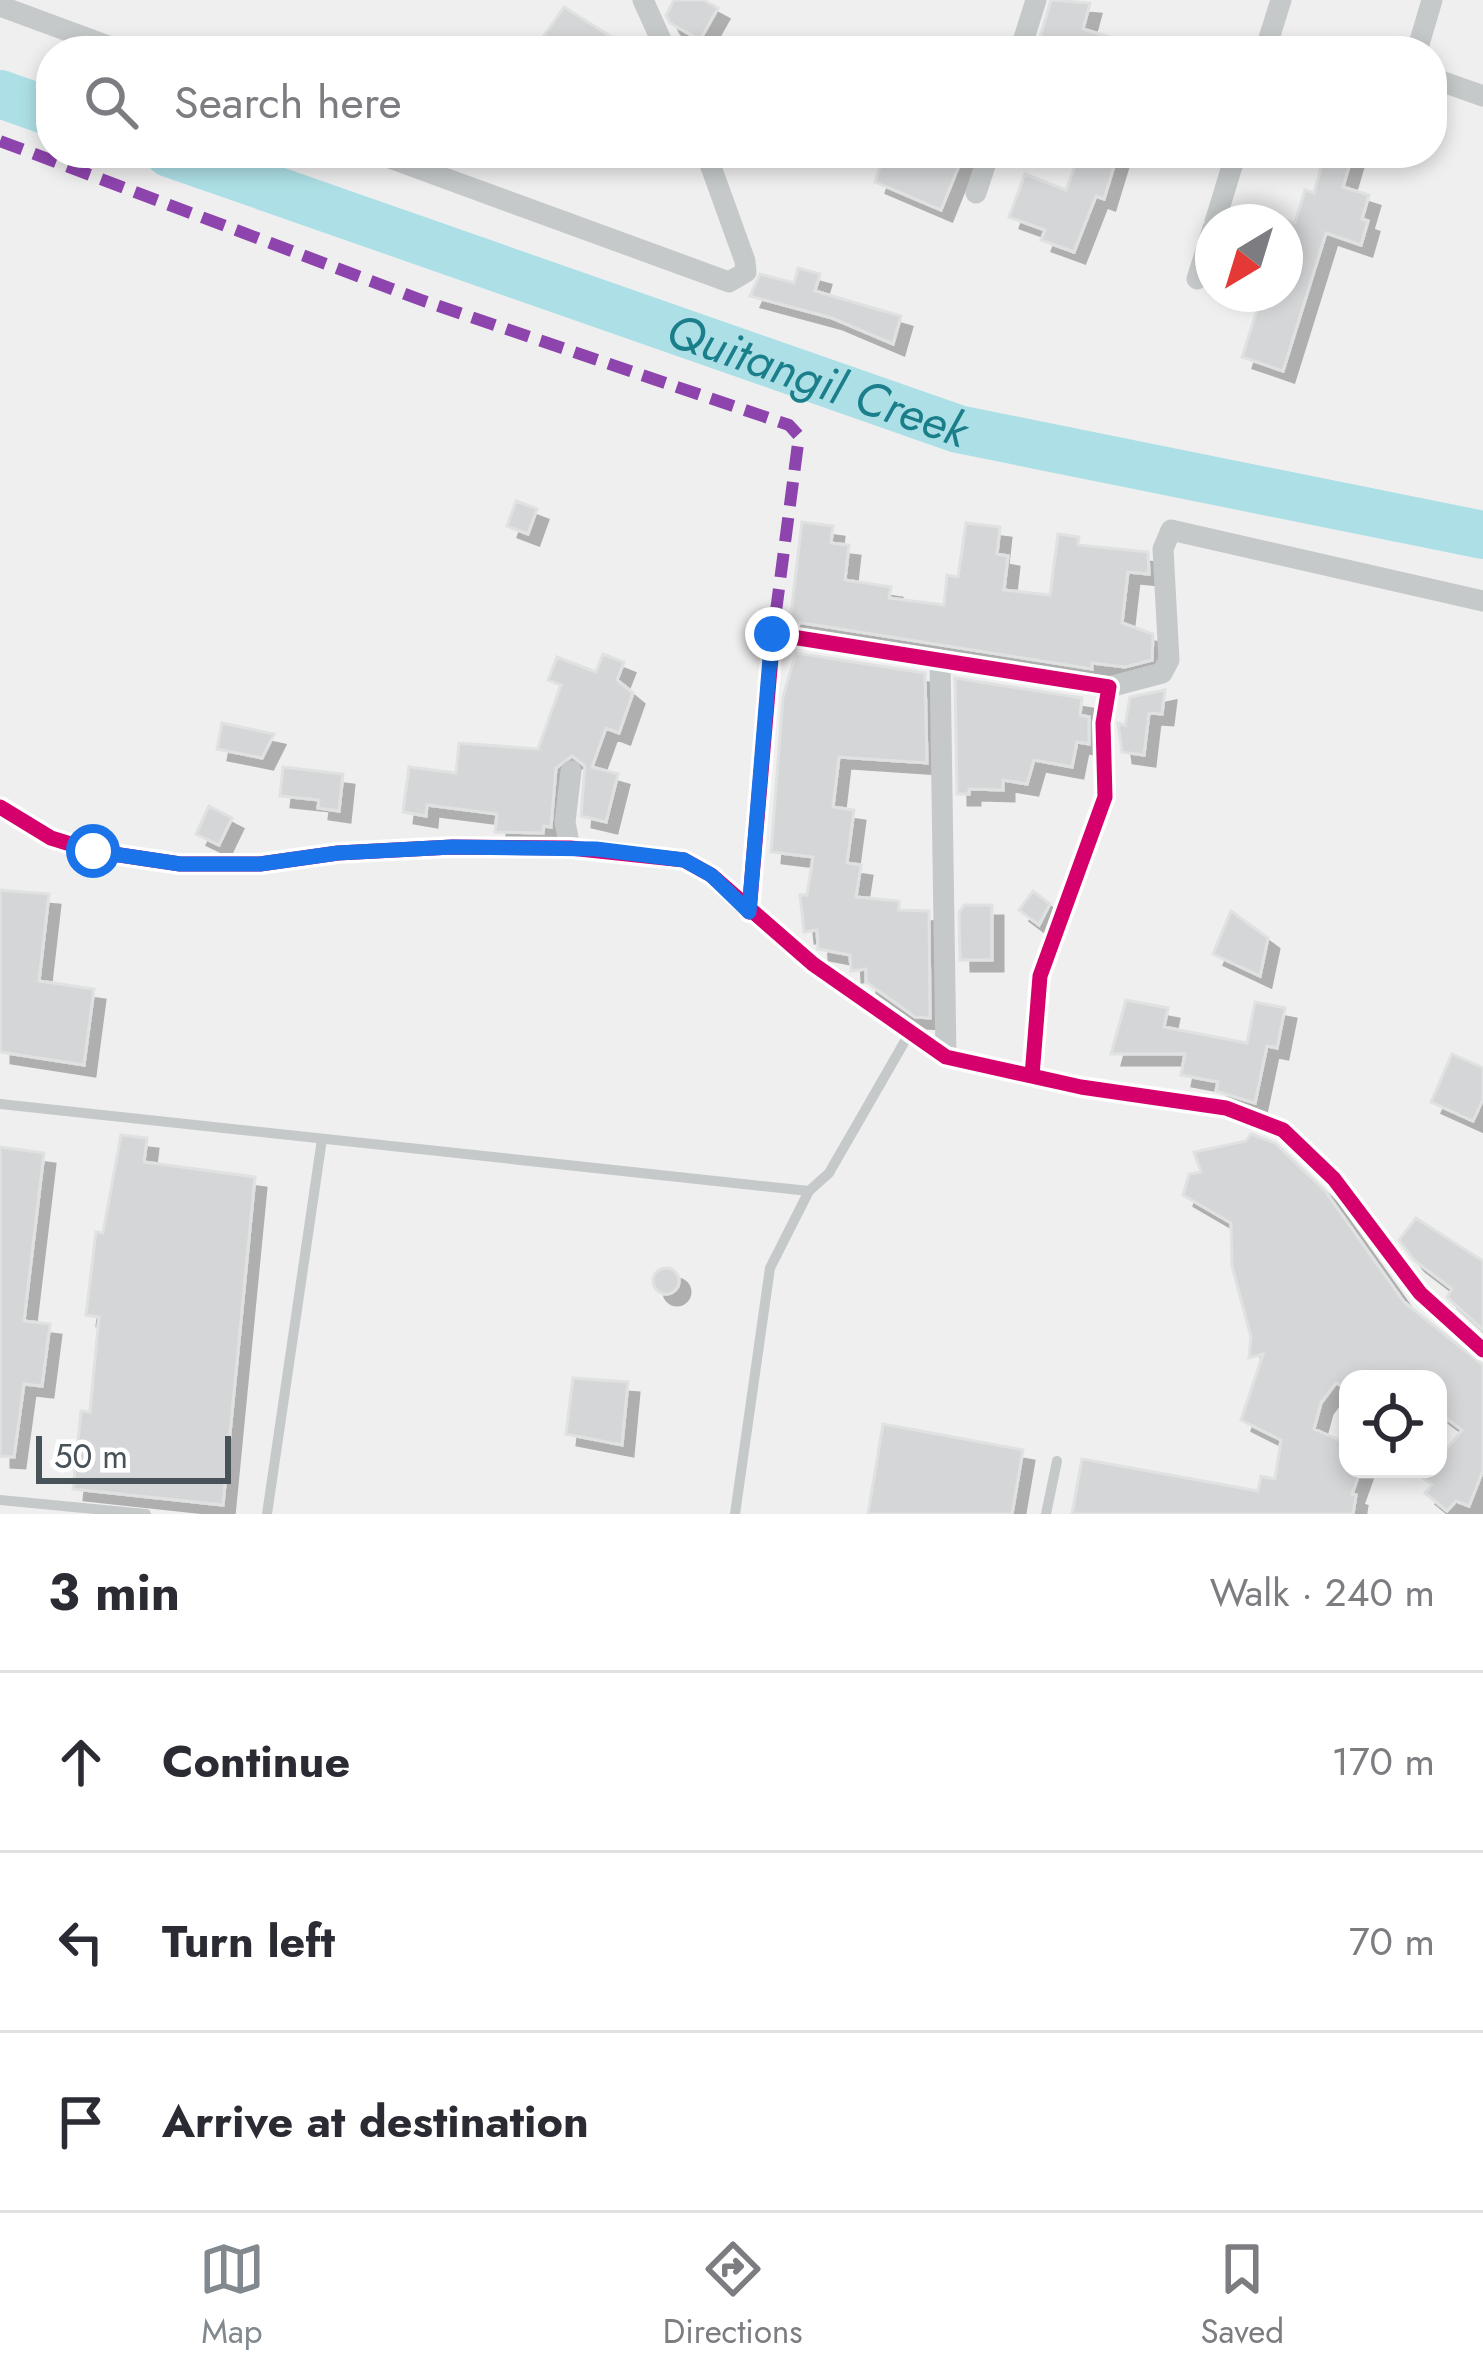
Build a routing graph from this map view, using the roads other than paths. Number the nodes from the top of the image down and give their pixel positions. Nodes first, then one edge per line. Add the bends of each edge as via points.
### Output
1 (643, 0) edge
2 (1036, 0) edge
3 (1281, 0) edge
4 (1432, 0) edge
5 (0, 6) edge
6 (81, 36) edge
7 (659, 36) edge
8 (1025, 36) edge
9 (1270, 36) edge
10 (1421, 36) edge
11 (1447, 84) edge
12 (1483, 96) edge
13 (417, 168) edge
14 (711, 168) edge
15 (984, 168) edge
16 (1231, 168) edge
17 (976, 193) dead end
18 (1220, 204) edge
19 (1483, 601) edge
20 (940, 660) junction
21 (1109, 687) junction
22 (571, 771) dead end
23 (0, 807) edge
24 (570, 848) junction
25 (749, 912) junction
26 (909, 1034) junction
27 (946, 1057) junction
28 (1032, 1076) junction
29 (0, 1104) edge
30 (322, 1139) junction
31 (809, 1191) junction
32 (1483, 1350) edge
33 (1057, 1461) dead end
34 (0, 1500) edge
35 (106, 1512) edge
36 (146, 1514) edge
37 (267, 1514) edge
38 (735, 1514) edge
39 (1046, 1514) edge

1 - 7 street
2 - 8 street
3 - 9 street
4 - 10 street
5 - 6 street
11 - 12 street
13 - 14 street via 729,282 746,272 745,261
15 - 17 street
16 - 18 street
19 - 21 street via 1171,530 1163,549 1169,661 1162,673
20 - 21 street
20 - 25 street via 772,634
20 - 27 street
21 - 28 street via 1105,797 1040,976
22 - 24 street
23 - 24 street via 51,838 180,864
24 - 25 street via 684,860
25 - 26 street
26 - 27 street
26 - 31 lane via 829,1173
27 - 28 street
28 - 32 street via 1226,1108 1283,1130 1334,1179 1420,1293
29 - 30 lane
30 - 31 lane
30 - 37 lane
31 - 38 lane via 770,1268
33 - 39 lane
34 - 35 lane
35 - 36 lane

